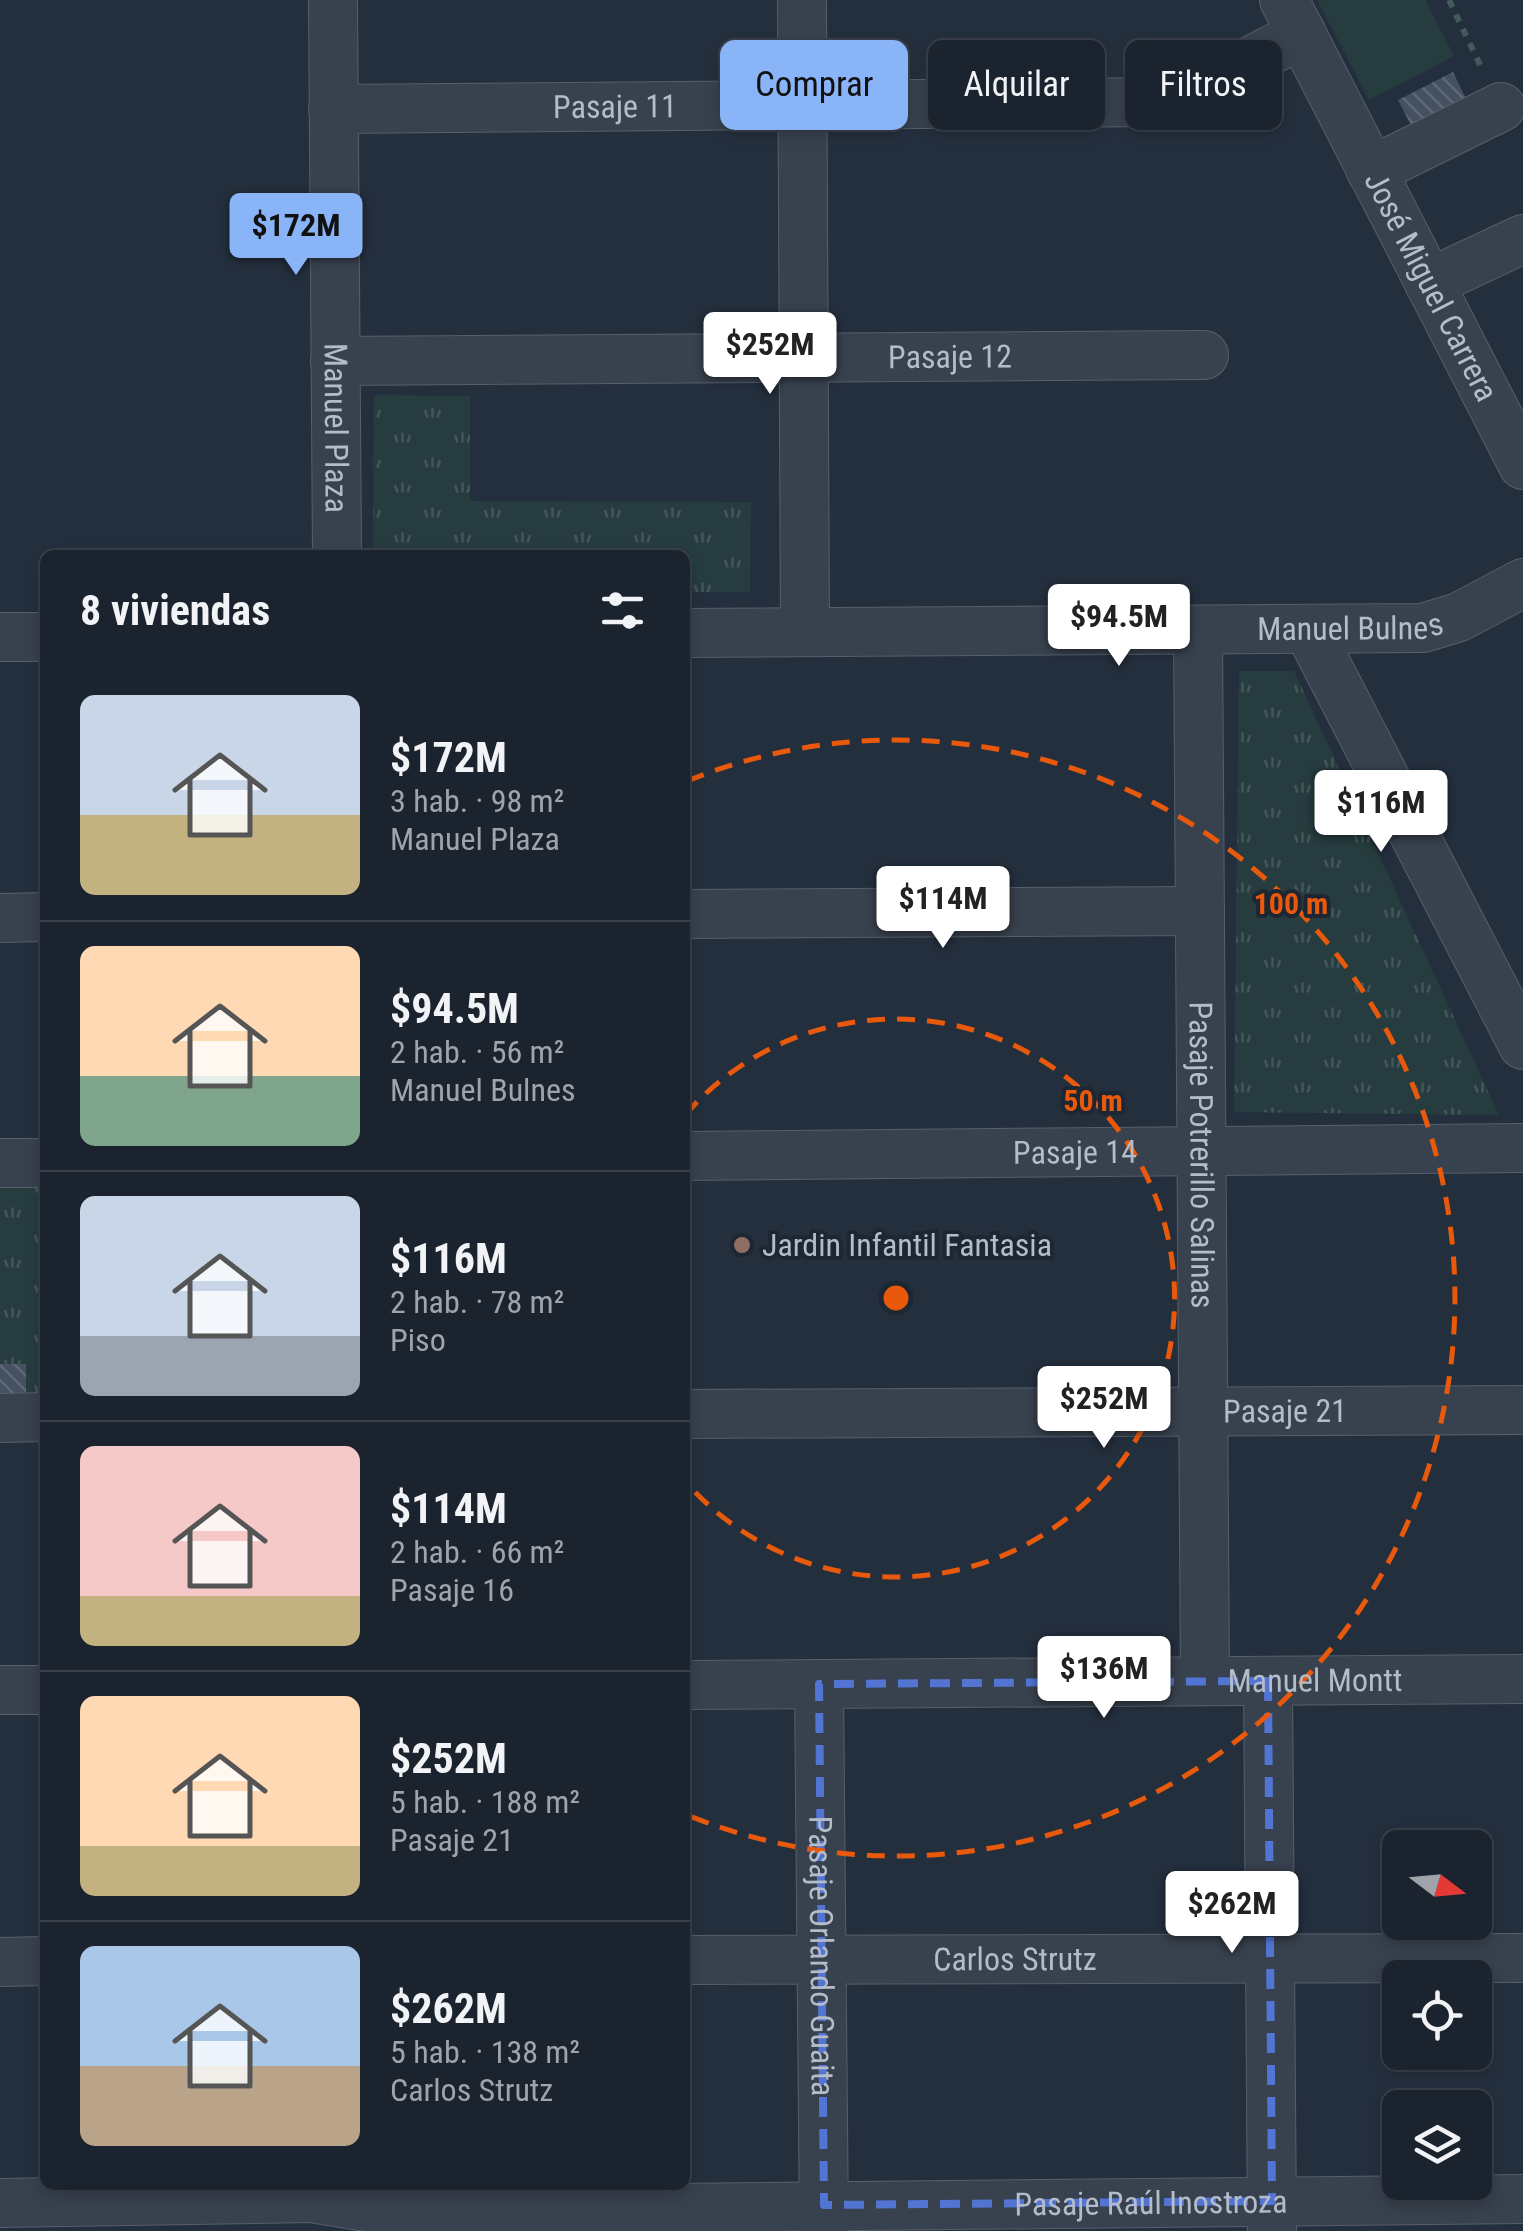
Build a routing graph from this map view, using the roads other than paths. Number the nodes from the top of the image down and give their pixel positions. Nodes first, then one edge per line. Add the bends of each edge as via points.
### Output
1 (332, 0) edge
2 (802, 0) edge
3 (1293, 17) edge
4 (802, 40) edge
5 (908, 104) edge
6 (720, 106) edge
7 (1501, 107) road end
8 (333, 108) junction
9 (802, 130) edge
10 (1371, 171) junction
11 (1523, 238) edge
12 (1429, 283) junction
13 (1204, 355) dead end
14 (803, 358) junction
15 (335, 362) junction
16 (1523, 465) edge
17 (337, 550) edge
18 (1523, 584) edge
19 (1308, 629) junction
20 (1198, 630) junction
21 (805, 632) junction
22 (690, 633) edge
23 (0, 637) edge
24 (40, 637) edge
25 (1200, 911) junction
26 (690, 914) edge
27 (0, 918) edge
28 (40, 918) edge
29 (1523, 1045) edge
30 (1523, 1148) edge
31 (1202, 1151) junction
32 (690, 1156) edge
33 (0, 1163) edge
34 (40, 1163) edge
35 (1523, 1410) edge
36 (1203, 1412) junction
37 (690, 1414) edge
38 (40, 1417) edge
39 (0, 1418) edge
40 (1523, 1679) edge
41 (1268, 1680) junction
42 (1205, 1681) junction
43 (819, 1684) junction
44 (690, 1685) edge
45 (0, 1690) edge
46 (40, 1690) edge
47 (1523, 1958) edge
48 (1270, 1959) junction
49 (690, 1960) edge
50 (821, 1960) junction
51 (0, 1962) edge
52 (40, 1962) edge
53 (1523, 2199) edge
54 (0, 2203) edge
55 (351, 2207) edge
56 (1272, 2216) edge
57 (824, 2218) edge

1 - 8 street, Manuel Plaza
2 - 4 street
3 - 5 street, Pasaje 11 via 1190,92 1156,102
3 - 10 street, José Miguel Carrera
6 - 8 street, Pasaje 11
7 - 10 street
8 - 15 street, Manuel Plaza
9 - 14 street
10 - 12 street, José Miguel Carrera
11 - 12 street
12 - 16 street, José Miguel Carrera
13 - 14 street, Pasaje 12
14 - 15 street, Pasaje 12
14 - 21 street
15 - 17 street, Manuel Plaza
18 - 19 street, Manuel Bulnes via 1438,626
19 - 20 street, Manuel Bulnes
19 - 29 street
20 - 21 street, Manuel Bulnes
20 - 25 street, Pasaje Potrerillo Salinas
21 - 22 street, Manuel Bulnes
23 - 24 street
25 - 26 street
25 - 31 street, Pasaje Potrerillo Salinas
27 - 28 street
30 - 31 street, Pasaje 14
31 - 32 street, Pasaje 14
31 - 36 street, Pasaje Potrerillo Salinas
33 - 34 street
35 - 36 street, Pasaje 21
36 - 37 street, Pasaje 21
36 - 42 street, Pasaje Potrerillo Salinas
38 - 39 street
40 - 41 street, Manuel Montt
41 - 42 street, Manuel Montt
41 - 48 street
42 - 43 street, Manuel Montt
43 - 44 street, Manuel Montt
43 - 50 street, Pasaje Orlando Guaita
45 - 46 street
47 - 48 street, Carlos Strutz
48 - 50 street, Carlos Strutz
48 - 56 street
49 - 50 street, Carlos Strutz
50 - 57 street, Pasaje Orlando Guaita
51 - 52 street
53 - 56 street, Pasaje Raúl Inostroza
54 - 55 street, Pasaje Raúl Inostroza via 311,2198
55 - 57 street, Pasaje Raúl Inostroza
56 - 57 street, Pasaje Raúl Inostroza

